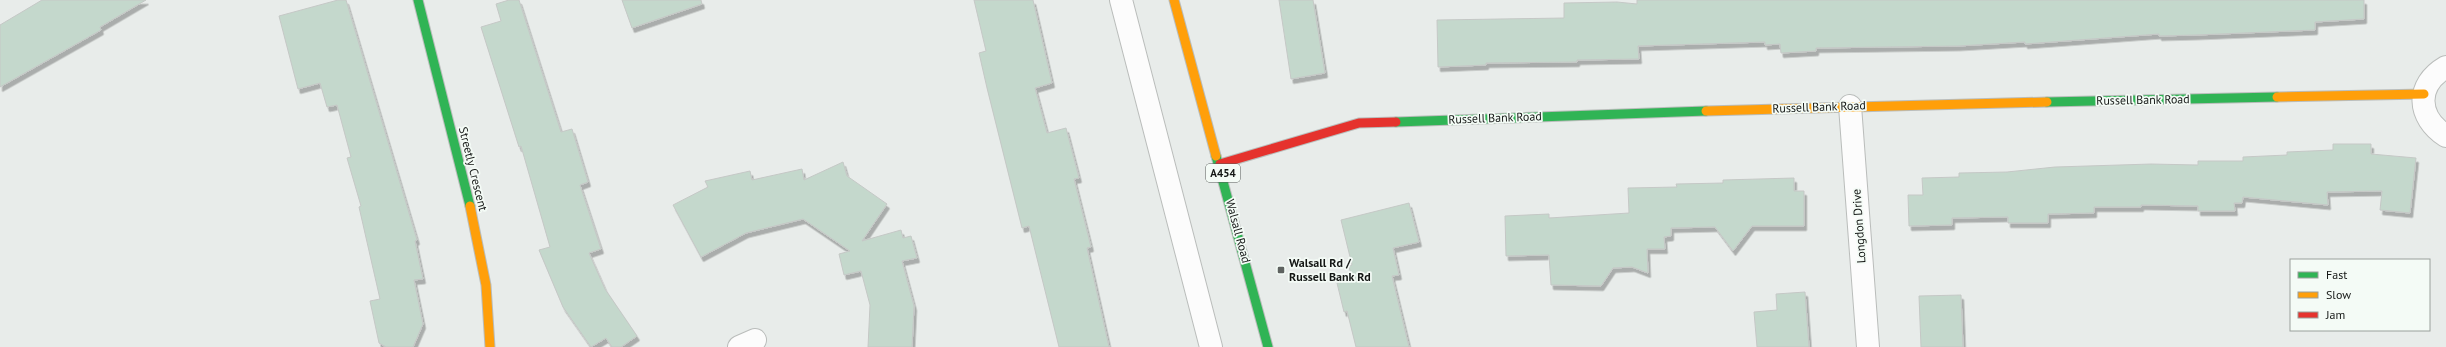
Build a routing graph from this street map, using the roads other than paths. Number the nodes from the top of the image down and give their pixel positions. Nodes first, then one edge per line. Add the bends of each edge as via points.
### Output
1 (418, 0) edge
2 (1121, 0) edge
3 (1174, 0) edge
4 (2446, 67) edge
5 (2424, 94) junction
6 (1850, 106) junction
7 (2446, 136) edge
8 (1220, 164) junction
9 (490, 347) edge
10 (1210, 347) edge
11 (1268, 347) edge
12 (1868, 347) edge

1 - 9 street, Streetly Crescent via 467,190 480,252 491,330
2 - 10 street
3 - 8 street, Walsall Road / A454
4 - 5 street via 2428,82
5 - 6 street, Russell Bank Road
5 - 7 street via 2425,112 2433,128
6 - 8 street, Russell Bank Road via 1359,123
6 - 12 street, Longdon Drive
8 - 11 street, Walsall Road / A454

